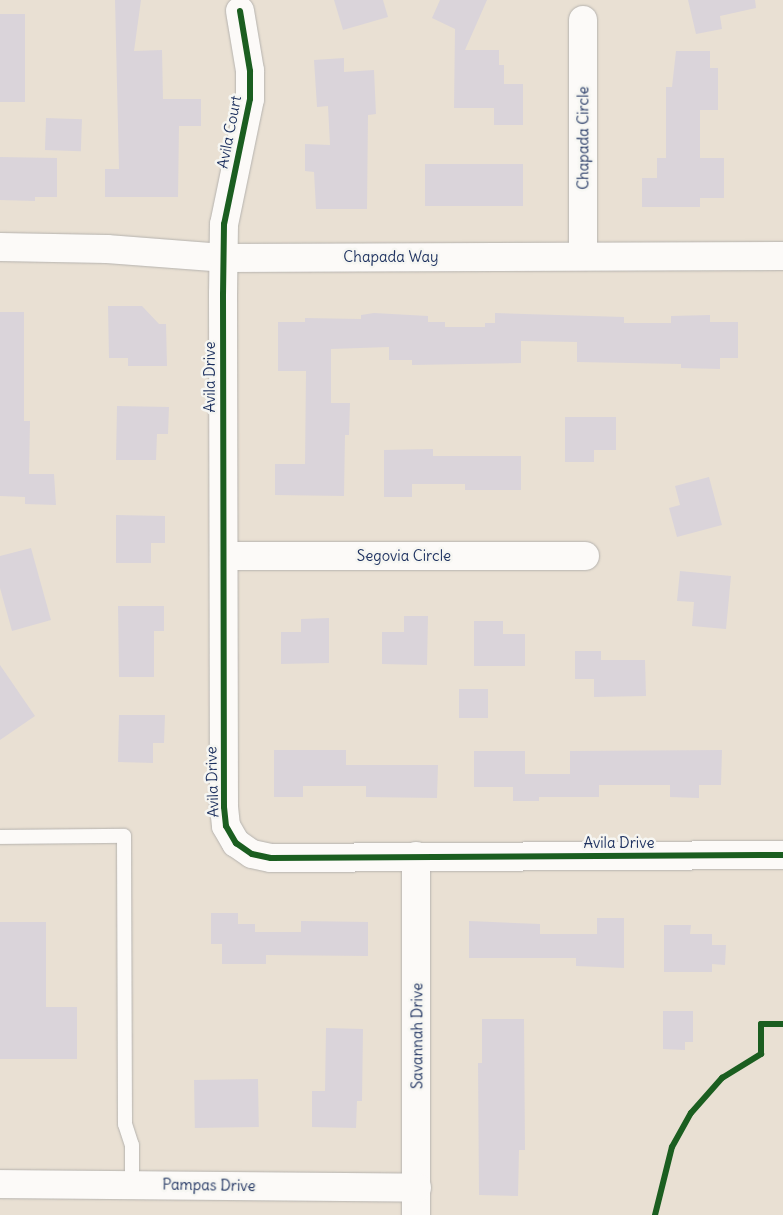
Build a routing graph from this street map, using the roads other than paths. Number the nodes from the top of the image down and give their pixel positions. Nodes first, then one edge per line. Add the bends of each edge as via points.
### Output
1 (240, 11) dead end
2 (583, 20) dead end
3 (0, 248) edge
4 (583, 256) junction
5 (783, 256) edge
6 (223, 258) junction
7 (224, 556) junction
8 (585, 556) dead end
9 (0, 837) edge
10 (416, 856) junction
11 (783, 856) edge
12 (0, 1184) edge
13 (132, 1184) junction
14 (417, 1188) junction
15 (416, 1215) edge

1 - 6 street, Avila Court via 250,71 250,99 224,224
2 - 4 street, Chapada Circle
3 - 6 street, Chapada Way via 107,249
4 - 5 street, Chapada Way
4 - 6 street, Chapada Way
6 - 7 street, Avila Drive
7 - 8 street, Segovia Circle
7 - 10 street, Avila Drive via 224,807 226,826 236,843 252,854 271,858
9 - 13 lane via 124,836 125,1124 132,1145
10 - 11 street, Avila Drive
10 - 14 street, Savannah Drive
12 - 13 street, Pampas Drive
13 - 14 street, Pampas Drive
14 - 15 street, Savannah Drive

